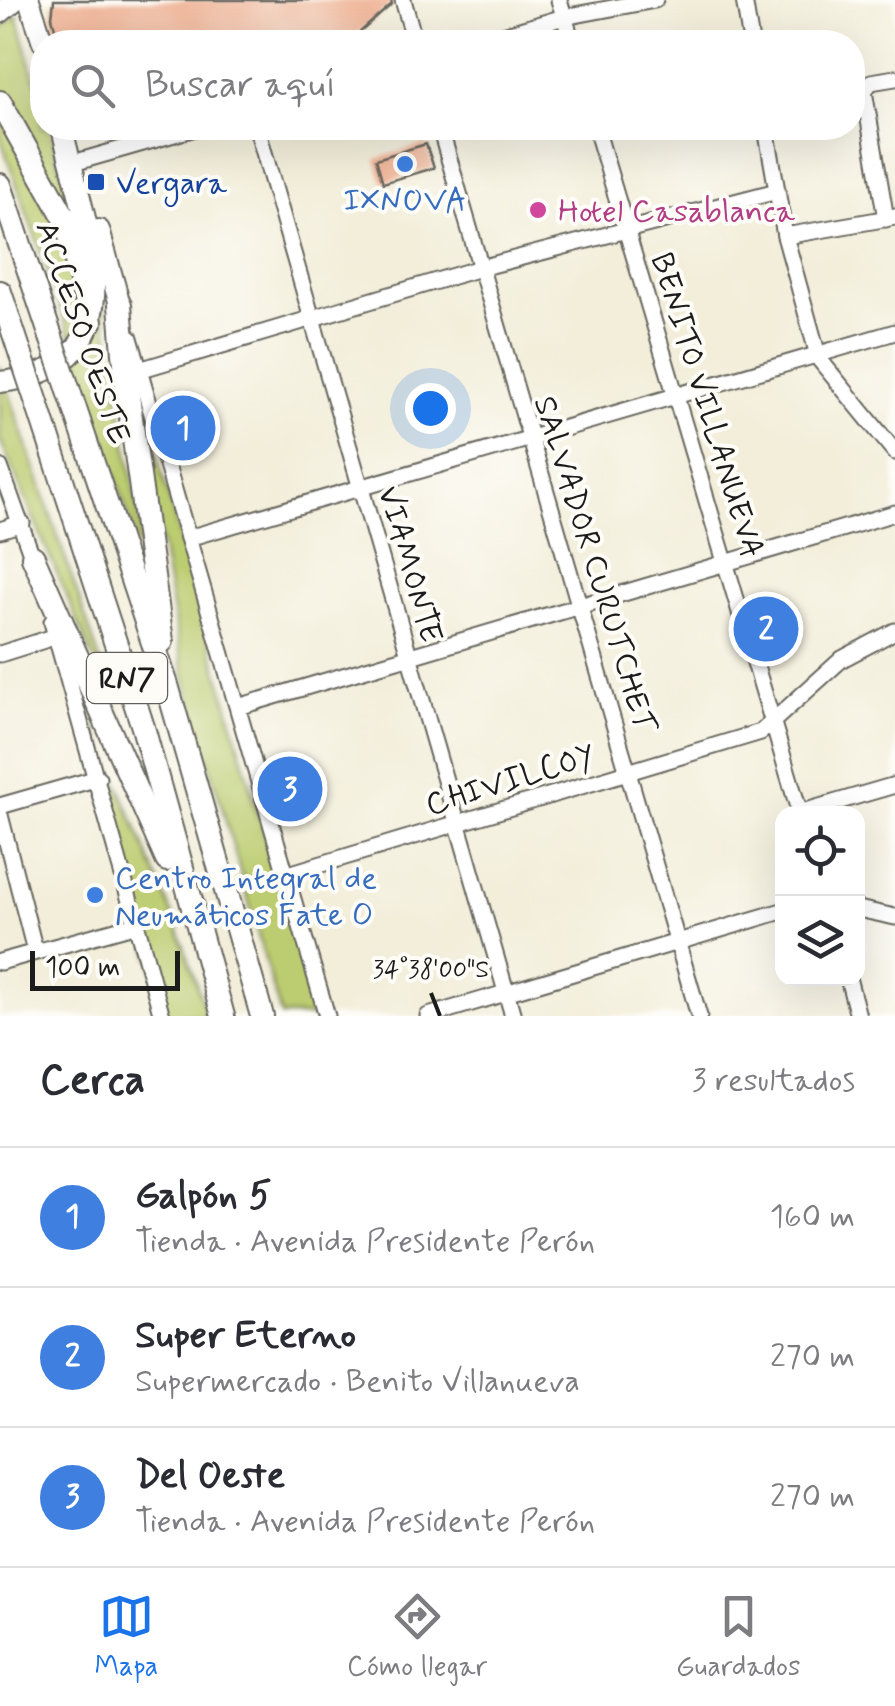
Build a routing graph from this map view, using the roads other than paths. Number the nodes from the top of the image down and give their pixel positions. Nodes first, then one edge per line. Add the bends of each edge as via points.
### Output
1 (14, 0) edge
2 (29, 0) edge
3 (403, 0) edge
4 (559, 0) edge
5 (656, 0) edge
6 (744, 0) edge
7 (0, 13) edge
8 (564, 18) junction
9 (39, 30) edge
10 (412, 30) edge
11 (522, 30) edge
12 (568, 30) edge
13 (749, 30) edge
14 (895, 78) edge
15 (0, 102) edge
16 (65, 140) edge
17 (74, 140) edge
18 (153, 140) edge
19 (260, 140) edge
20 (443, 140) edge
21 (600, 140) edge
22 (768, 140) edge
23 (80, 161) junction
24 (0, 185) edge
25 (777, 191) junction
26 (891, 218) edge
27 (627, 231) junction
28 (785, 236) junction
29 (480, 268) junction
30 (0, 292) edge
31 (120, 305) junction
32 (0, 309) edge
33 (312, 318) junction
34 (91, 322) junction
35 (895, 332) edge
36 (17, 343) junction
37 (816, 351) junction
38 (139, 370) junction
39 (0, 382) edge
40 (676, 394) junction
41 (528, 436) junction
42 (895, 452) edge
43 (0, 467) edge
44 (358, 486) junction
45 (895, 513) edge
46 (22, 523) junction
47 (0, 530) edge
48 (188, 538) junction
49 (33, 557) junction
50 (726, 561) junction
51 (578, 604) junction
52 (895, 631) edge
53 (56, 636) junction
54 (0, 654) edge
55 (409, 656) junction
56 (167, 685) junction
57 (238, 708) junction
58 (771, 726) junction
59 (630, 772) junction
60 (98, 778) junction
61 (895, 785) edge
62 (0, 806) edge
63 (797, 806) edge
64 (823, 806) edge
65 (0, 816) edge
66 (457, 824) junction
67 (285, 875) junction
68 (865, 911) edge
69 (775, 913) edge
70 (895, 917) edge
71 (137, 924) junction
72 (677, 942) junction
73 (35, 951) junction
74 (205, 953) junction
75 (0, 962) edge
76 (850, 986) edge
77 (506, 994) junction
78 (162, 1016) edge
79 (223, 1016) edge
80 (262, 1016) edge
81 (326, 1016) edge
82 (428, 1016) edge
83 (513, 1016) edge
84 (698, 1016) edge
85 (858, 1016) edge

1 - 7 main road
2 - 9 main road
3 - 10 street
4 - 8 street
5 - 8 street
6 - 13 street
8 - 11 street
8 - 12 street
14 - 26 street via 866,85
15 - 34 highway via 66,220
16 - 34 main road via 96,272
17 - 23 main road
18 - 23 street
19 - 33 street, VIAMONTE
20 - 29 street, SALVADOR CURUTCHET
21 - 27 street, BENITO VILLANUEVA
22 - 25 street
23 - 31 main road
24 - 56 highway, ACCESO OESTE / RN7, bridge
25 - 27 street
25 - 28 street
26 - 28 street
27 - 29 street
27 - 40 street, BENITO VILLANUEVA
28 - 37 street
29 - 33 street
29 - 41 street, SALVADOR CURUTCHET
30 - 36 highway, ACCESO OESTE / RN7
31 - 38 street
31 - 56 highway
32 - 36 highway
33 - 38 street
33 - 44 street, VIAMONTE
34 - 39 main road via 78,346 56,364
35 - 37 street
36 - 74 highway, ACCESO OESTE / RN7, bridge via 143,728
37 - 40 street
37 - 42 street
38 - 48 street
40 - 41 street
40 - 50 street, BENITO VILLANUEVA
41 - 44 street
41 - 51 street, SALVADOR CURUTCHET
43 - 46 street
44 - 48 street
44 - 55 street, VIAMONTE
45 - 50 street
46 - 47 street
46 - 49 street
48 - 57 street
49 - 53 street
49 - 74 highway
50 - 51 street
50 - 58 street, BENITO VILLANUEVA
51 - 55 street
51 - 59 street, SALVADOR CURUTCHET
52 - 58 street, CHIVILCOY via 842,659
53 - 54 street
53 - 60 street
55 - 57 street
55 - 66 street, VIAMONTE
56 - 80 highway, ACCESO OESTE / RN7
57 - 67 street
58 - 59 street, CHIVILCOY
58 - 63 street, BENITO VILLANUEVA
59 - 66 street, CHIVILCOY
59 - 72 street, SALVADOR CURUTCHET
60 - 62 street
60 - 71 street
61 - 64 street
65 - 73 street
66 - 67 street, CHIVILCOY
66 - 77 street, VIAMONTE
67 - 81 street
68 - 70 street
69 - 72 street
71 - 73 street
71 - 78 street
72 - 77 street
72 - 84 street, SALVADOR CURUTCHET
73 - 75 street
74 - 79 highway, ACCESO OESTE / RN7
76 - 85 street
77 - 82 street
77 - 83 street, VIAMONTE

